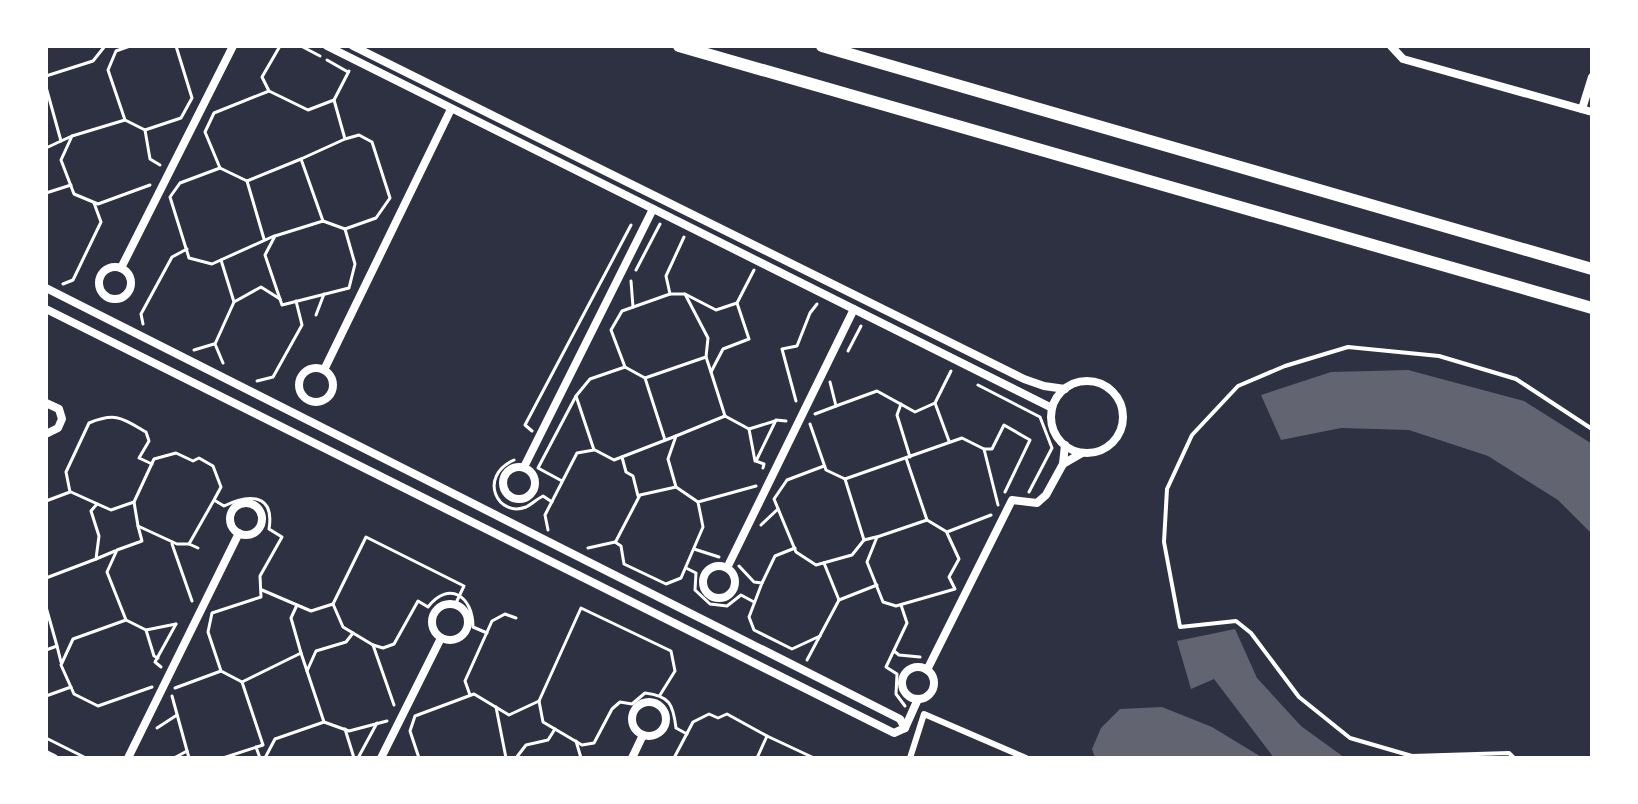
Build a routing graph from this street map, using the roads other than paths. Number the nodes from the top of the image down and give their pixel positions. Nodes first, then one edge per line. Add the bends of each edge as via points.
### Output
1 (233, 46) edge
2 (327, 46) edge
3 (353, 46) edge
4 (679, 46) edge
5 (822, 46) edge
6 (1391, 46) edge
7 (1592, 77) edge
8 (451, 109) junction
9 (1587, 111) edge
10 (653, 209) junction
11 (121, 268) junction
12 (1592, 269) edge
13 (46, 288) edge
14 (1592, 308) edge
15 (46, 309) edge
16 (854, 309) junction
17 (324, 370) junction
18 (1065, 389) junction
19 (46, 403) edge
20 (1052, 408) junction
21 (1592, 429) edge
22 (46, 434) edge
23 (1065, 445) junction
24 (1082, 453) junction
25 (1063, 464) junction
26 (524, 467) junction
27 (239, 533) dead end
28 (727, 568) junction
29 (441, 638) junction
30 (927, 670) junction
31 (918, 699) junction
32 (905, 728) junction
33 (643, 735) junction
34 (46, 754) edge
35 (54, 758) edge
36 (128, 758) edge
37 (381, 758) edge
38 (632, 758) edge
39 (910, 758) edge
40 (1026, 758) edge
41 (1514, 758) edge

1 - 11 street
2 - 8 street
3 - 18 street via 1024,379
4 - 14 main road
5 - 12 main road
6 - 9 street via 1403,59
7 - 9 street
8 - 10 street
8 - 17 street
10 - 16 street
10 - 26 street
11 - 11 street via 106,269 99,278 99,289 111,299 129,291 131,281
13 - 32 street via 900,719
15 - 32 street via 894,733
16 - 20 street
16 - 28 street
17 - 17 street via 307,370 300,379 299,390 306,399 317,402 330,393 332,383
18 - 20 street
18 - 24 street via 1086,381 1098,383 1121,407 1114,440
19 - 22 street via 59,409 62,419
20 - 23 street via 1054,432
21 - 41 lane via 1516,379 1439,356 1348,347 1238,386 1192,435 1167,489 1164,542 1180,627 1236,621 1299,697 1350,738 1412,756 1509,753
23 - 24 street
23 - 25 street
24 - 25 street
25 - 30 street via 1037,503 1012,500
26 - 26 street via 509,469 503,478 505,492 514,499 533,490 535,479
27 - 36 street
28 - 28 street via 717,566 704,575 703,586 713,597 724,598 733,591 734,576
29 - 29 street via 434,630 434,614 441,606 455,605 466,616 467,628 453,640
29 - 37 street
30 - 31 street via 933,688
30 - 31 street via 916,667 904,677 905,692
31 - 32 street
33 - 33 street via 654,736 665,724 658,705 647,703 634,712 633,723
33 - 38 street
34 - 35 street
39 - 40 street via 924,714

